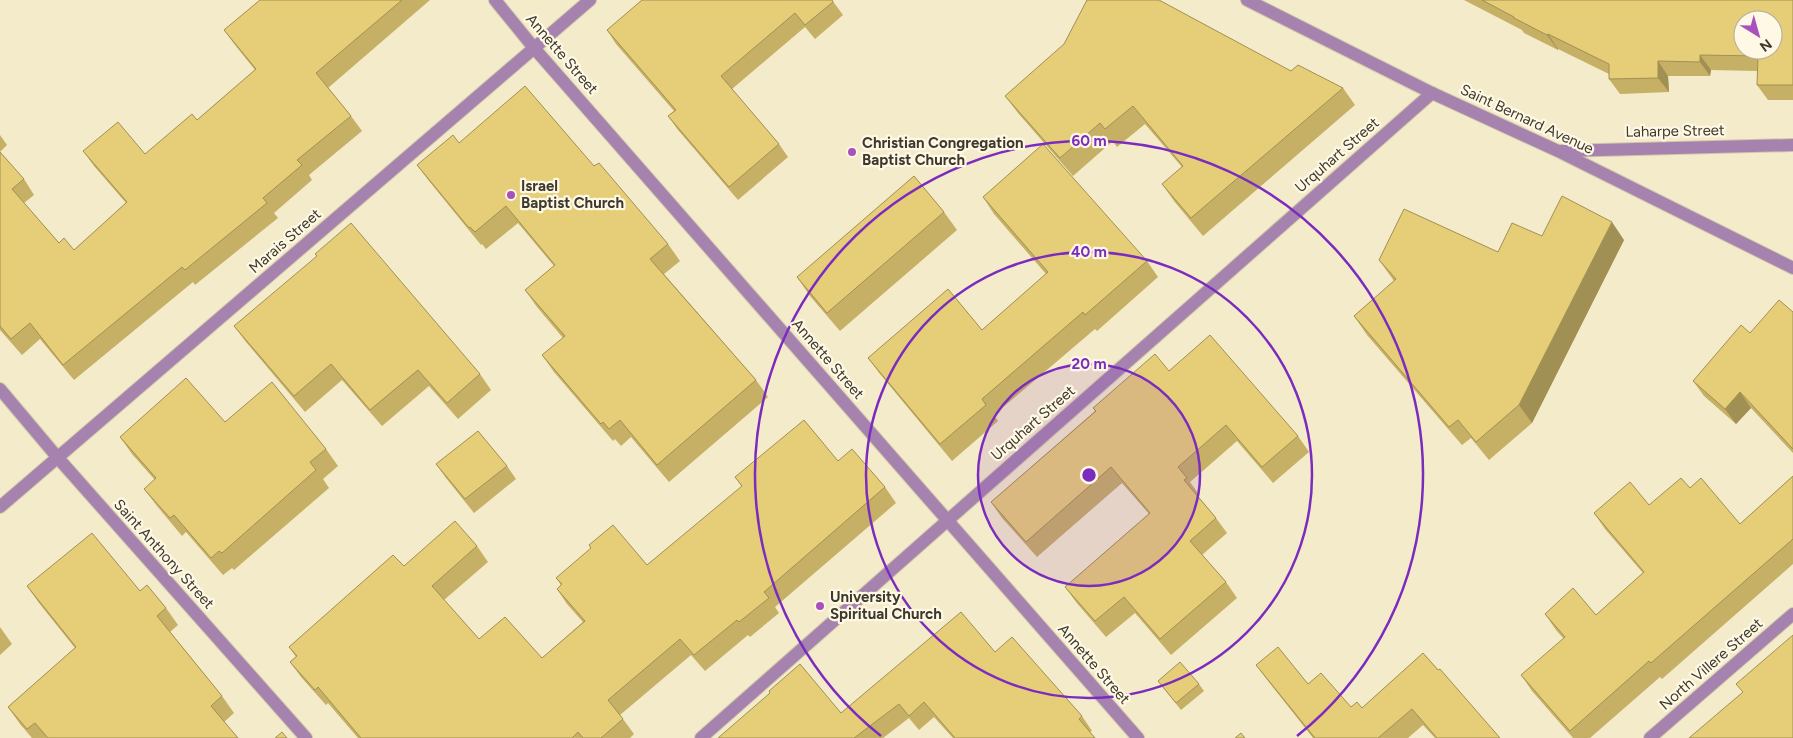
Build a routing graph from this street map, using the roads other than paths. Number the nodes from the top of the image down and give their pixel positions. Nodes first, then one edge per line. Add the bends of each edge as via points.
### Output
1 (495, 0) edge
2 (590, 0) edge
3 (1247, 0) edge
4 (534, 48) junction
5 (1432, 93) junction
6 (1793, 145) edge
7 (1558, 151) junction
8 (1793, 268) edge
9 (0, 389) edge
10 (58, 458) junction
11 (0, 507) edge
12 (947, 521) junction
13 (1793, 614) edge
14 (306, 738) edge
15 (701, 738) edge
16 (1138, 738) edge
17 (1650, 738) edge

1 - 4 street, Annette Street
2 - 4 street, Marais Street
3 - 5 street, Saint Bernard Avenue
4 - 10 street, Marais Street
4 - 12 street, Annette Street
5 - 7 street, Saint Bernard Avenue
5 - 12 street, Urquhart Street
6 - 7 street, Laharpe Street
7 - 8 street, Saint Bernard Avenue
9 - 10 street, Saint Anthony Street
10 - 11 street, Marais Street
10 - 14 street, Saint Anthony Street
12 - 15 street, Urquhart Street
12 - 16 street, Annette Street
13 - 17 street, North Villere Street

